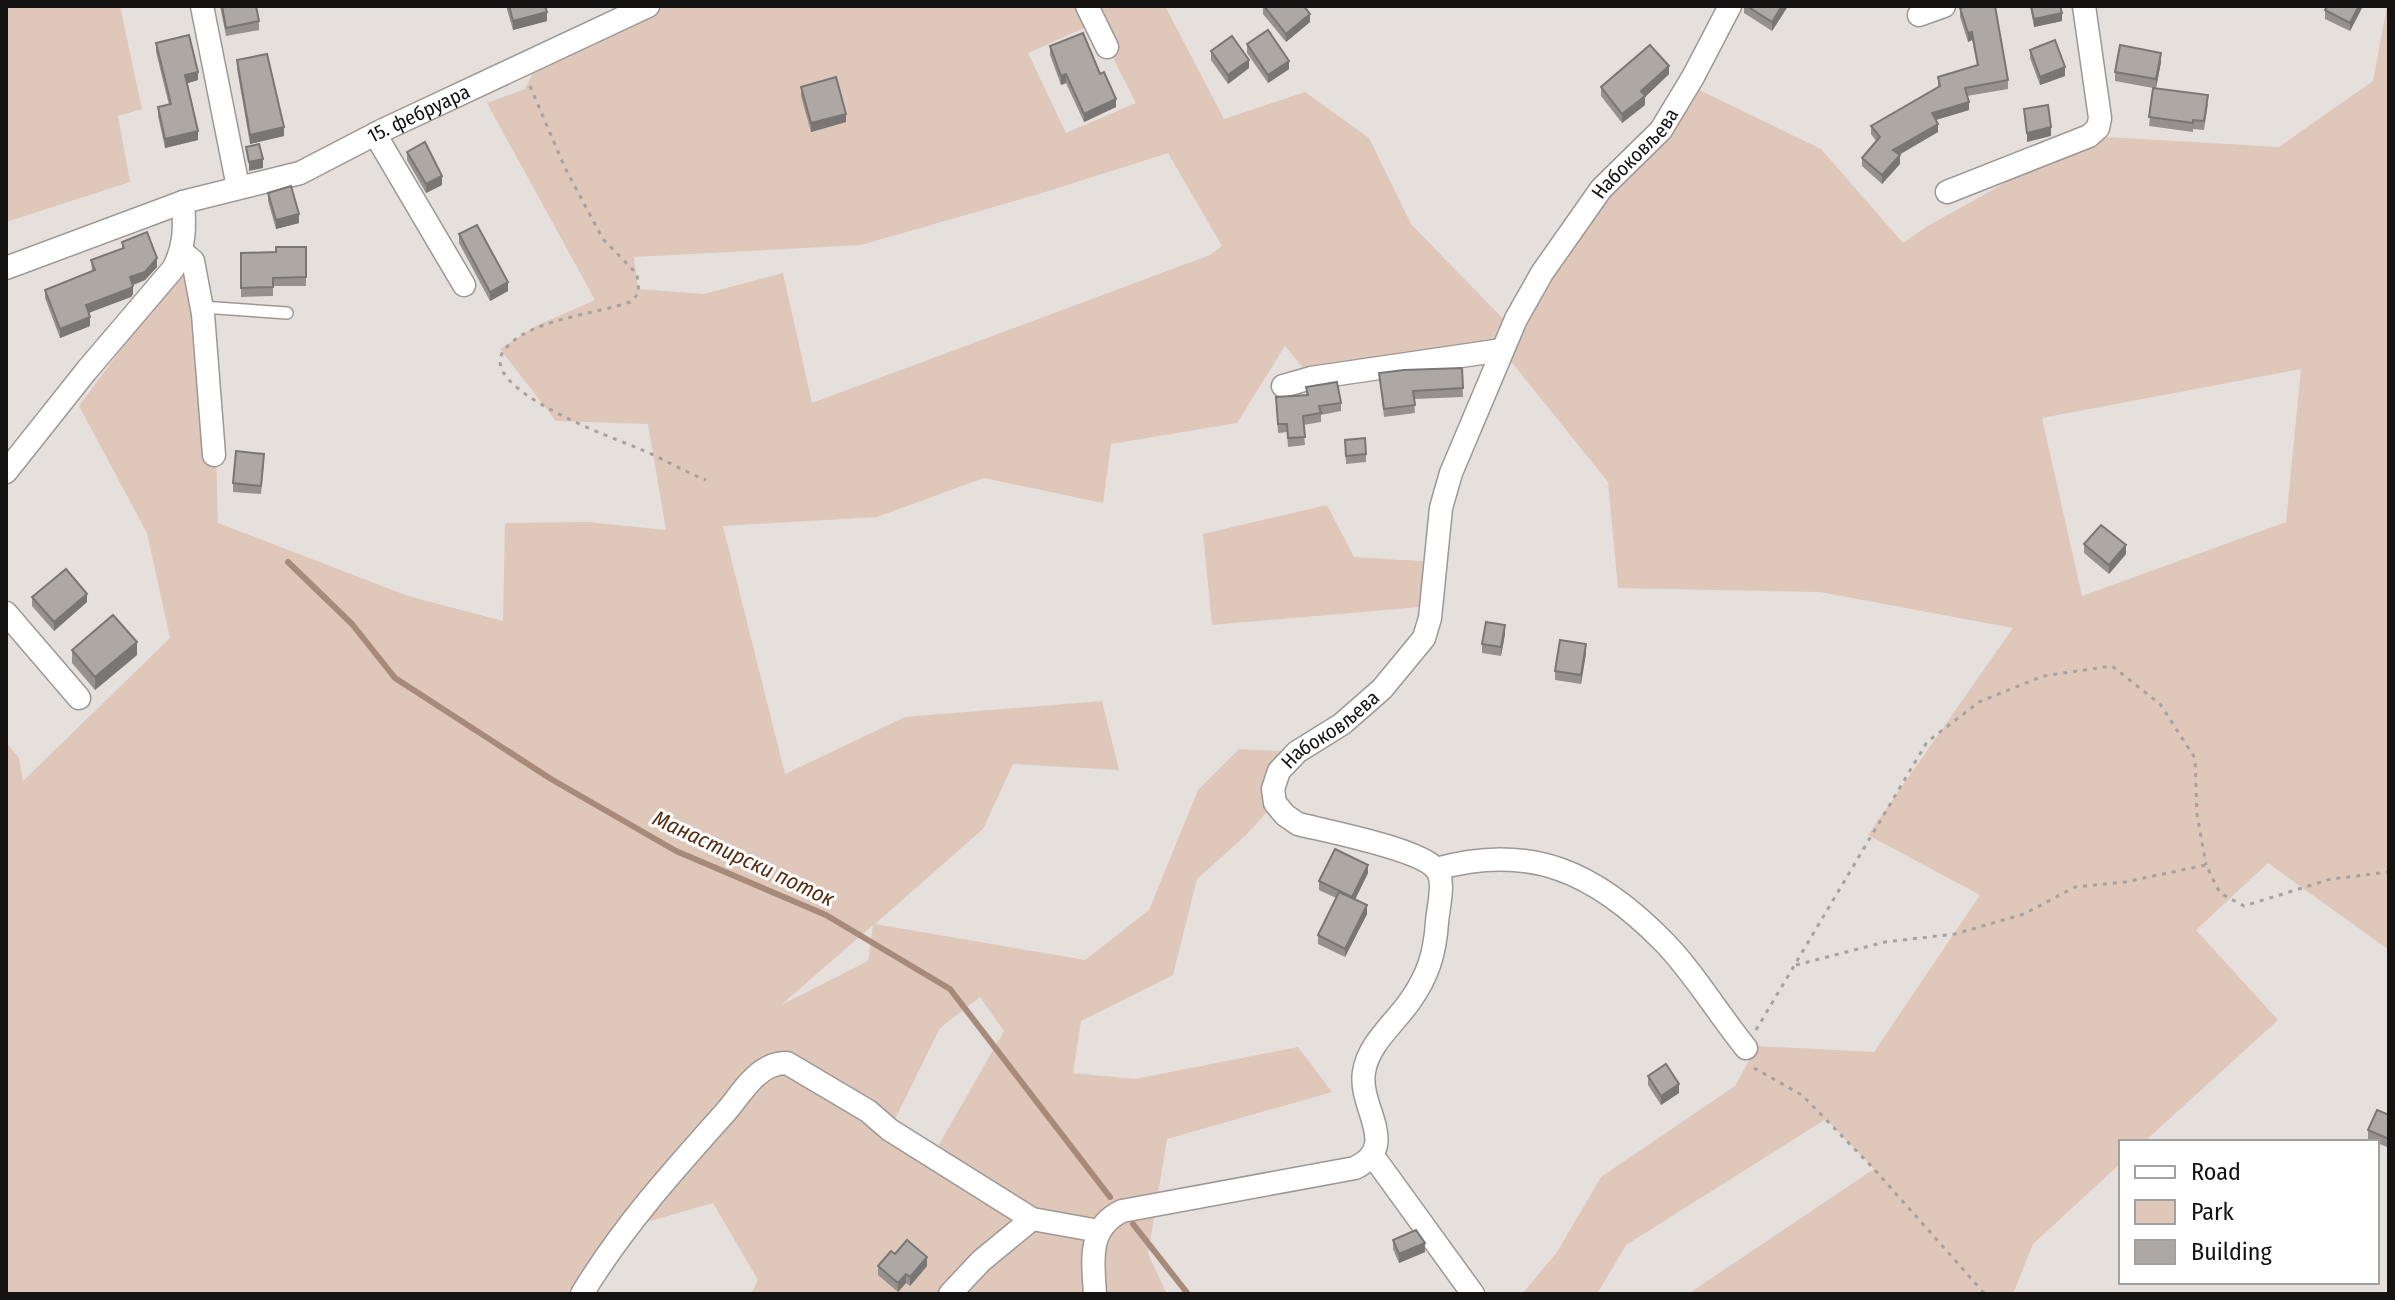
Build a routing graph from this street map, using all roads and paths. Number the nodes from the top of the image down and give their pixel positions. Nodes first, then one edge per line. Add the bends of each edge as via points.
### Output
1 (202, 6) edge
2 (648, 6) edge
3 (1087, 6) edge
4 (1730, 6) edge
5 (1944, 6) edge
6 (2084, 6) edge
7 (1919, 15) dead end
8 (1107, 47) dead end
9 (522, 64) junction
10 (375, 134) junction
11 (238, 187) junction
12 (1947, 192) dead end
13 (183, 202) junction
14 (181, 251) junction
15 (6, 268) edge
16 (464, 285) dead end
17 (202, 307) junction
18 (287, 313) dead end
19 (1502, 350) junction
20 (1283, 386) dead end
21 (214, 455) dead end
22 (6, 472) edge
23 (706, 480) dead end
24 (6, 613) edge
25 (79, 698) dead end
26 (2206, 865) junction
27 (1436, 869) junction
28 (2389, 872) edge
29 (1794, 965) junction
30 (1746, 1048) junction
31 (1373, 1156) junction
32 (1032, 1219) junction
33 (1099, 1231) junction
34 (582, 1294) edge
35 (950, 1294) edge
36 (1095, 1294) edge
37 (1473, 1294) edge
38 (1985, 1294) edge

1 - 11 street
2 - 9 street, 15. фебруара
3 - 8 street
4 - 19 street, Набоковљева via 1661,130 1573,225
5 - 7 street
6 - 12 street via 2098,128
9 - 10 street, 15. фебруара
9 - 23 path via 565,168 603,239 637,274 640,286 630,302 520,336 499,357 501,369 516,386 561,416
10 - 11 street, 15. фебруара via 300,173
10 - 16 street
11 - 13 street, 15. фебруара
13 - 14 street
13 - 15 street, 15. фебруара
14 - 17 street via 193,261
14 - 22 street via 165,280
17 - 18 lane
17 - 21 street
19 - 20 street
19 - 27 street, Набоковљева via 1441,508 1424,638 1382,689 1342,724 1297,752 1279,771 1273,789 1275,803 1298,824 1399,849
24 - 25 street
26 - 28 path via 2220,893 2244,906 2331,879
26 - 29 path via 2075,887 2024,914 1955,934 1885,942
26 - 29 path via 2195,758 2160,704 2112,666 2043,676 1979,702 1927,742
27 - 30 street via 1464,861 1536,861 1575,874 1610,894 1664,942
27 - 31 street via 1436,942 1426,976 1373,1048 1364,1072 1365,1098 1378,1135
29 - 30 path
30 - 38 path via 1750,1065 1802,1095
31 - 33 street via 1355,1168 1122,1211 1108,1217
31 - 37 street
32 - 33 street
32 - 34 street via 868,1111 787,1063 778,1063 767,1067 702,1138 624,1232
32 - 35 street
33 - 36 street via 1093,1258

